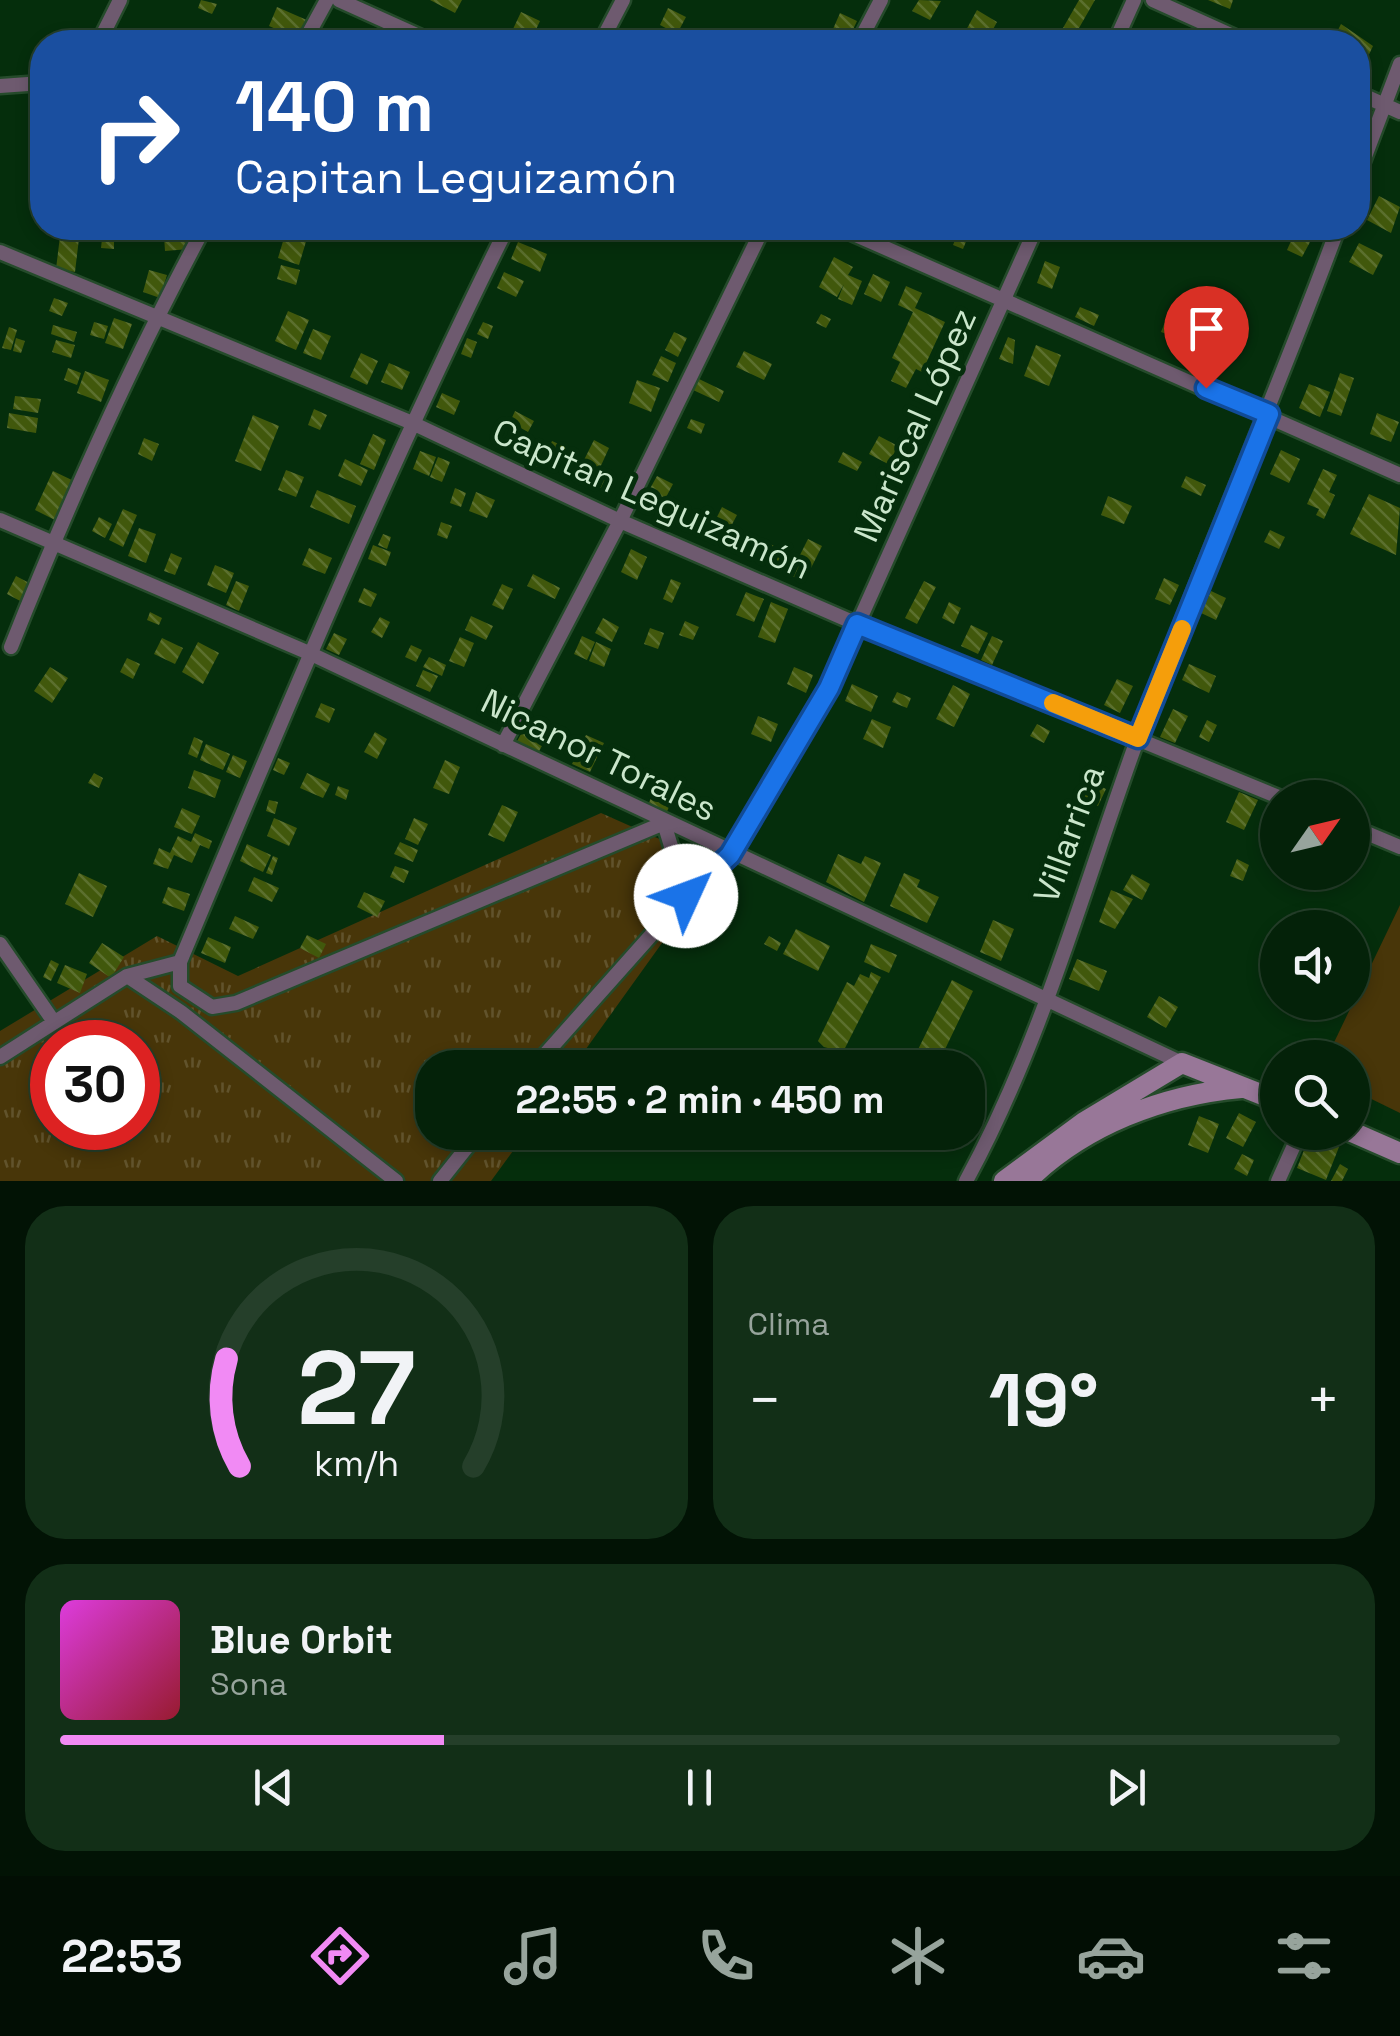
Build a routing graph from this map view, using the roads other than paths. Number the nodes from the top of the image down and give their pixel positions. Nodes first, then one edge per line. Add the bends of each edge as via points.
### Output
1 (120, 0) edge
2 (328, 0) edge
3 (340, 0) edge
4 (623, 0) edge
5 (881, 0) edge
6 (1134, 0) edge
7 (1153, 0) edge
8 (105, 30) edge
9 (311, 30) edge
10 (406, 30) edge
11 (607, 30) edge
12 (865, 30) edge
13 (1120, 30) edge
14 (1219, 30) edge
15 (1400, 64) edge
16 (30, 83) edge
17 (0, 86) edge
18 (1370, 99) edge
19 (1384, 105) junction
20 (1400, 112) edge
21 (1370, 143) edge
22 (197, 240) edge
23 (502, 240) edge
24 (757, 240) edge
25 (866, 240) edge
26 (1031, 240) edge
27 (1334, 240) edge
28 (0, 252) edge
29 (1003, 302) junction
30 (157, 314) junction
31 (1269, 414) junction
32 (410, 422) junction
33 (1400, 476) edge
34 (0, 520) edge
35 (620, 521) junction
36 (52, 544) junction
37 (857, 624) junction
38 (12, 647) dead end
39 (309, 653) junction
40 (1138, 738) junction
41 (504, 745) junction
42 (1260, 789) edge
43 (664, 822) junction
44 (1370, 834) edge
45 (1400, 847) edge
46 (730, 855) junction
47 (686, 896) junction
48 (0, 944) edge
49 (180, 962) junction
50 (127, 976) junction
51 (180, 986) junction
52 (164, 1000) junction
53 (1044, 1001) junction
54 (53, 1020) edge
55 (57, 1020) edge
56 (30, 1037) edge
57 (549, 1050) edge
58 (0, 1056) edge
59 (1182, 1063) junction
60 (1247, 1088) junction
61 (1260, 1093) edge
62 (1370, 1140) edge
63 (465, 1150) edge
64 (1292, 1150) edge
65 (1400, 1153) edge
66 (396, 1181) edge
67 (440, 1181) edge
68 (966, 1181) edge
69 (1004, 1181) edge
70 (1027, 1181) edge
71 (1278, 1181) edge

1 - 8 street
2 - 9 street
3 - 10 street
4 - 11 street
5 - 12 street
6 - 13 street
7 - 14 street
15 - 19 street
16 - 17 street
18 - 19 street
19 - 20 street
19 - 21 street
22 - 30 street
23 - 32 street
24 - 35 street
25 - 29 street
26 - 29 street, Mariscal López
27 - 31 street, Villarrica
28 - 30 street, Capitan Leguizamón
29 - 31 street
29 - 37 street, Mariscal López
30 - 32 street, Capitan Leguizamón
30 - 36 street
31 - 33 street
31 - 40 street, Villarrica
32 - 35 street, Capitan Leguizamón
32 - 39 street
34 - 36 street, Nicanor Torales
35 - 37 street, Capitan Leguizamón
35 - 41 street
36 - 38 street
36 - 39 street, Nicanor Torales
37 - 40 street, Capitan Leguizamón
37 - 46 street, Mariscal López via 829,688
39 - 41 street, Nicanor Torales
39 - 49 street
40 - 42 street, Capitan Leguizamón
40 - 53 street, Villarrica
41 - 43 street, Nicanor Torales
43 - 46 street, Nicanor Torales
43 - 47 street
43 - 51 street via 236,1003 212,1007
44 - 45 street
46 - 47 street, Mariscal López
46 - 53 street, Nicanor Torales
47 - 57 street, Mariscal López
48 - 54 street
49 - 50 street
49 - 51 street
50 - 52 street
50 - 55 street
51 - 52 street
52 - 66 street
53 - 59 street, Nicanor Torales
53 - 68 street, Villarrica
56 - 58 street
59 - 60 street, Nicanor Torales
59 - 69 street
60 - 61 street, Nicanor Torales
60 - 70 street via 1189,1093 1137,1111
62 - 65 street
63 - 67 street
64 - 71 street

